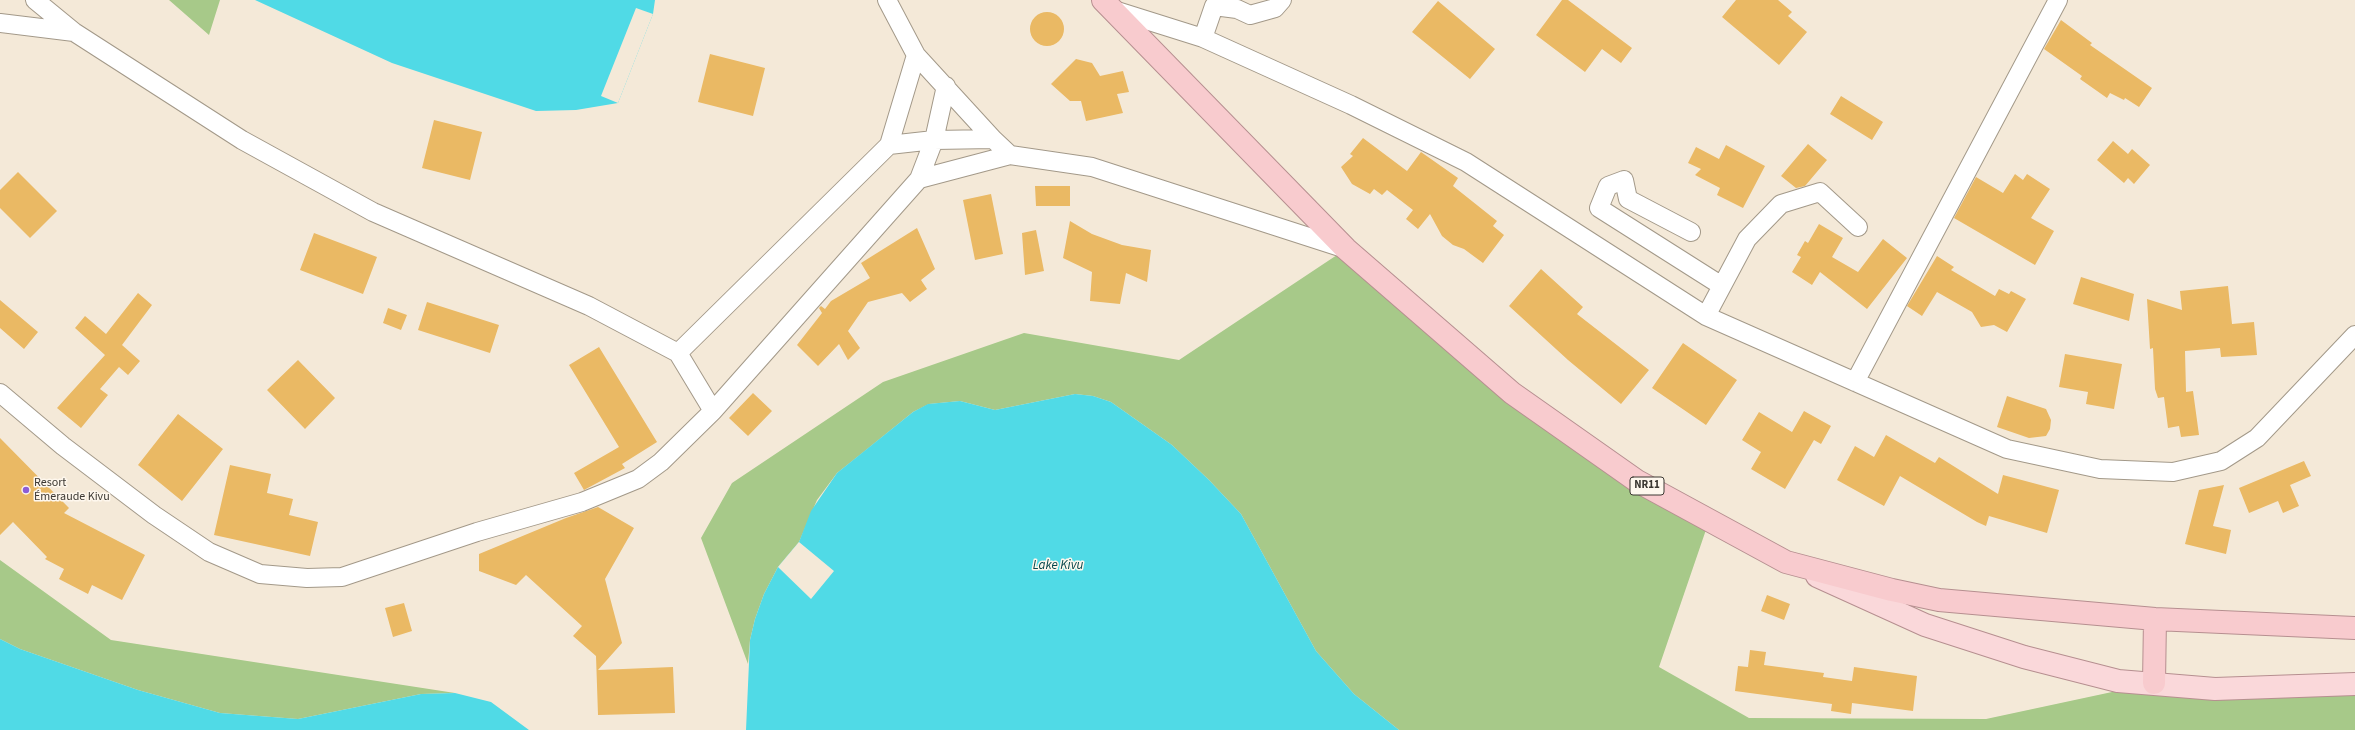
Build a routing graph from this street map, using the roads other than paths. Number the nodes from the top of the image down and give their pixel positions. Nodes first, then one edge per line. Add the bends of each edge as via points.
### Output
1 (887, 0) edge
2 (1282, 0) edge
3 (2058, 0) edge
4 (46, 3) edge
5 (1215, 3) edge
6 (1108, 5) edge
7 (0, 23) edge
8 (74, 32) junction
9 (1203, 38) junction
10 (916, 55) junction
11 (946, 86) junction
12 (934, 140) junction
13 (993, 140) junction
14 (890, 144) junction
15 (1010, 155) junction
16 (918, 178) junction
17 (1858, 227) dead end
18 (1690, 232) dead end
19 (1346, 249) junction
20 (1722, 286) junction
21 (1706, 316) junction
22 (2355, 335) edge
23 (678, 353) junction
24 (1855, 382) junction
25 (0, 393) edge
26 (713, 412) junction
27 (1786, 562) junction
28 (2155, 619) junction
29 (2355, 628) edge
30 (2154, 683) junction
31 (2355, 684) edge

1 - 10 street
2 - 5 street via 1275,8 1250,15
3 - 24 street
4 - 8 street
5 - 9 street
6 - 9 street
6 - 19 highway, NR11
7 - 8 street
8 - 23 street via 242,140 373,212 589,306
9 - 21 street via 1350,105 1466,162
10 - 11 street
10 - 14 street
11 - 12 street
11 - 13 street
12 - 13 street
12 - 14 street
12 - 16 street
13 - 15 street
14 - 23 street
15 - 16 street
15 - 19 street via 1092,167
16 - 26 street
17 - 20 street via 1820,192 1781,204 1747,239
18 - 20 street via 1628,200 1624,180 1608,186 1599,208
19 - 27 highway, NR11 via 1512,393 1637,481
20 - 21 street
21 - 24 street
22 - 24 street via 2257,438 2221,461 2173,472 2100,470 2007,449
23 - 26 street
25 - 26 street via 63,446 209,552 260,574 307,578 342,577 614,490 638,479 661,462
27 - 28 highway, NR11 via 1939,600
27 - 30 main road via 1925,625 2024,657 2118,681
28 - 29 highway, NR11
28 - 30 highway
30 - 31 main road via 2215,689

